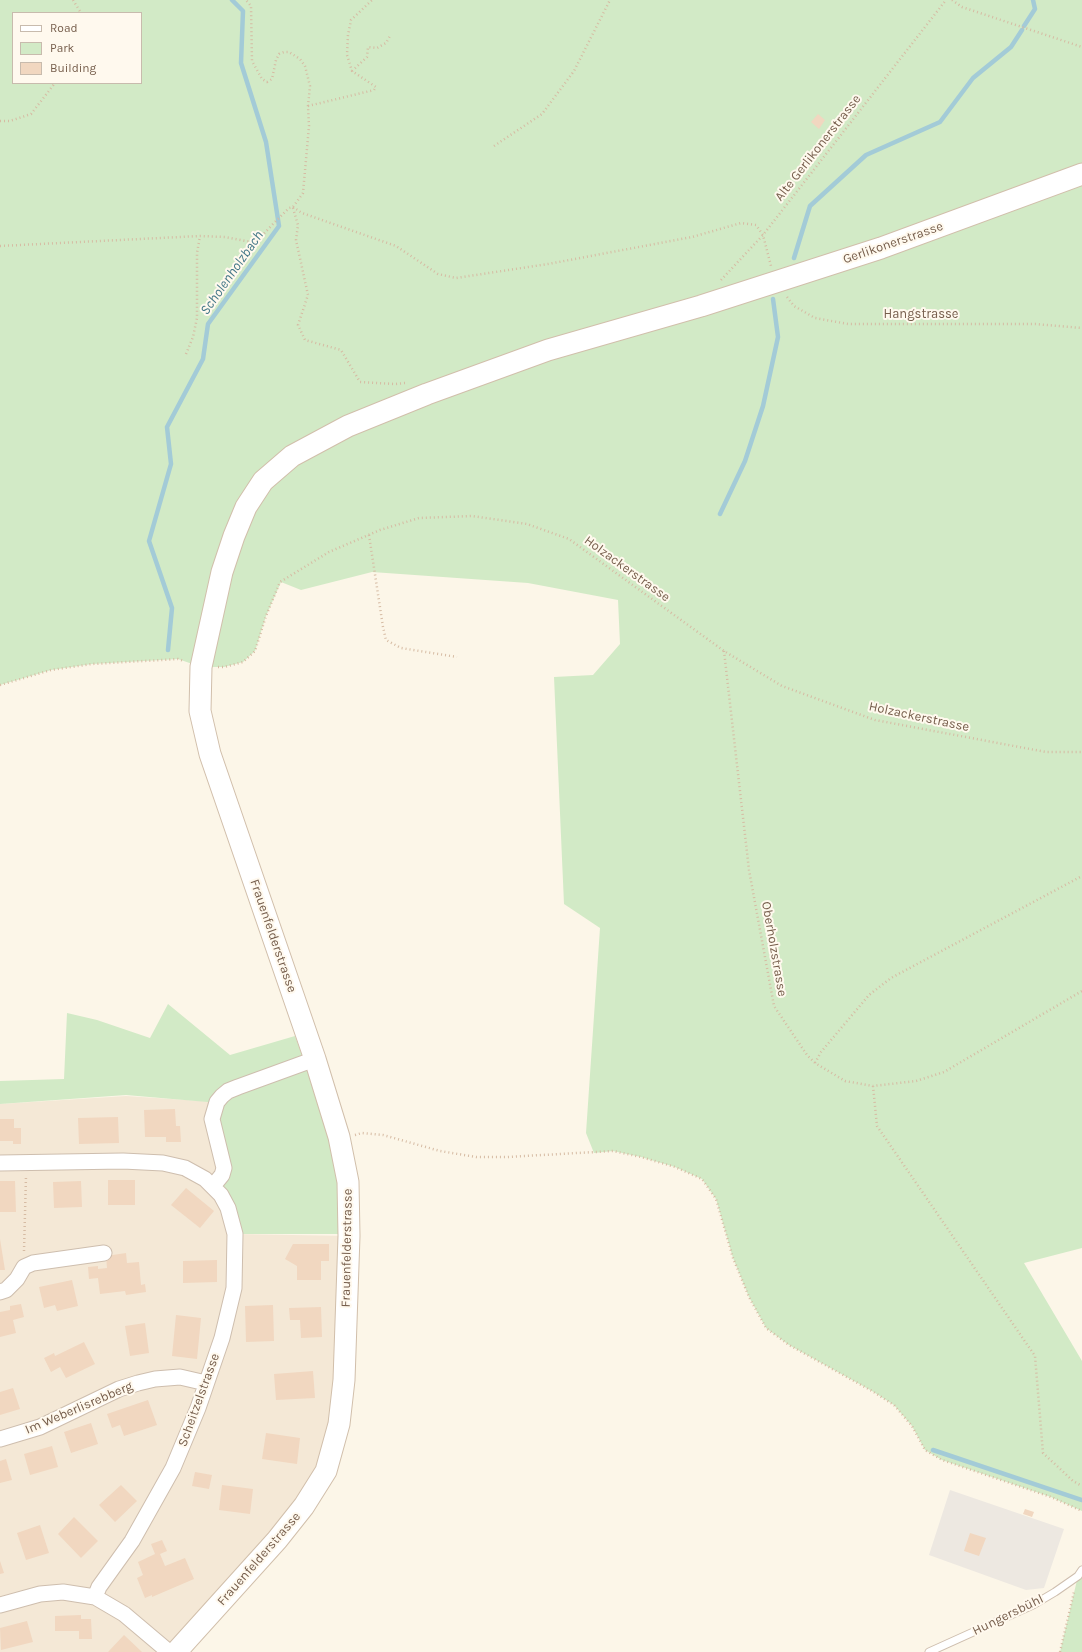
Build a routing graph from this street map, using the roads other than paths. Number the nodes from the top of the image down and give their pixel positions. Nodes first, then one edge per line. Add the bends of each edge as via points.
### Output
1 (1082, 174) edge
2 (701, 306) joint
3 (315, 1059) junction
4 (0, 1163) edge
5 (213, 1186) junction
6 (104, 1253) dead end
7 (0, 1292) edge
8 (206, 1383) junction
9 (0, 1438) edge
10 (1080, 1573) edge
11 (95, 1597) junction
12 (0, 1605) edge
13 (169, 1652) edge
14 (176, 1652) edge
15 (929, 1652) edge

1 - 2 street, Gerlikonerstrasse via 881,248
2 - 3 street, Frauenfelderstrasse via 548,350 442,388 348,426 292,456 263,482 246,507 222,572 201,667 200,711 210,754
3 - 5 street via 228,1091 217,1102 212,1119 224,1168
3 - 14 street, Frauenfelderstrasse via 339,1138 348,1182 349,1236 344,1380 339,1424 326,1470 304,1506 277,1540
4 - 5 street, Scheitzelstrasse via 163,1163 185,1168
5 - 8 street, Scheitzelstrasse via 228,1208 235,1234 234,1288 222,1338
6 - 7 street via 33,1263 24,1267 17,1279 6,1290
8 - 9 street, Im Weberlisrebberg via 180,1378 138,1383 119,1389 40,1427
8 - 11 street, Scheitzelstrasse via 173,1468 132,1541 99,1587
10 - 15 lane, Hungersbühl via 1033,1605
11 - 12 street via 63,1592 40,1594
11 - 13 street via 124,1614

